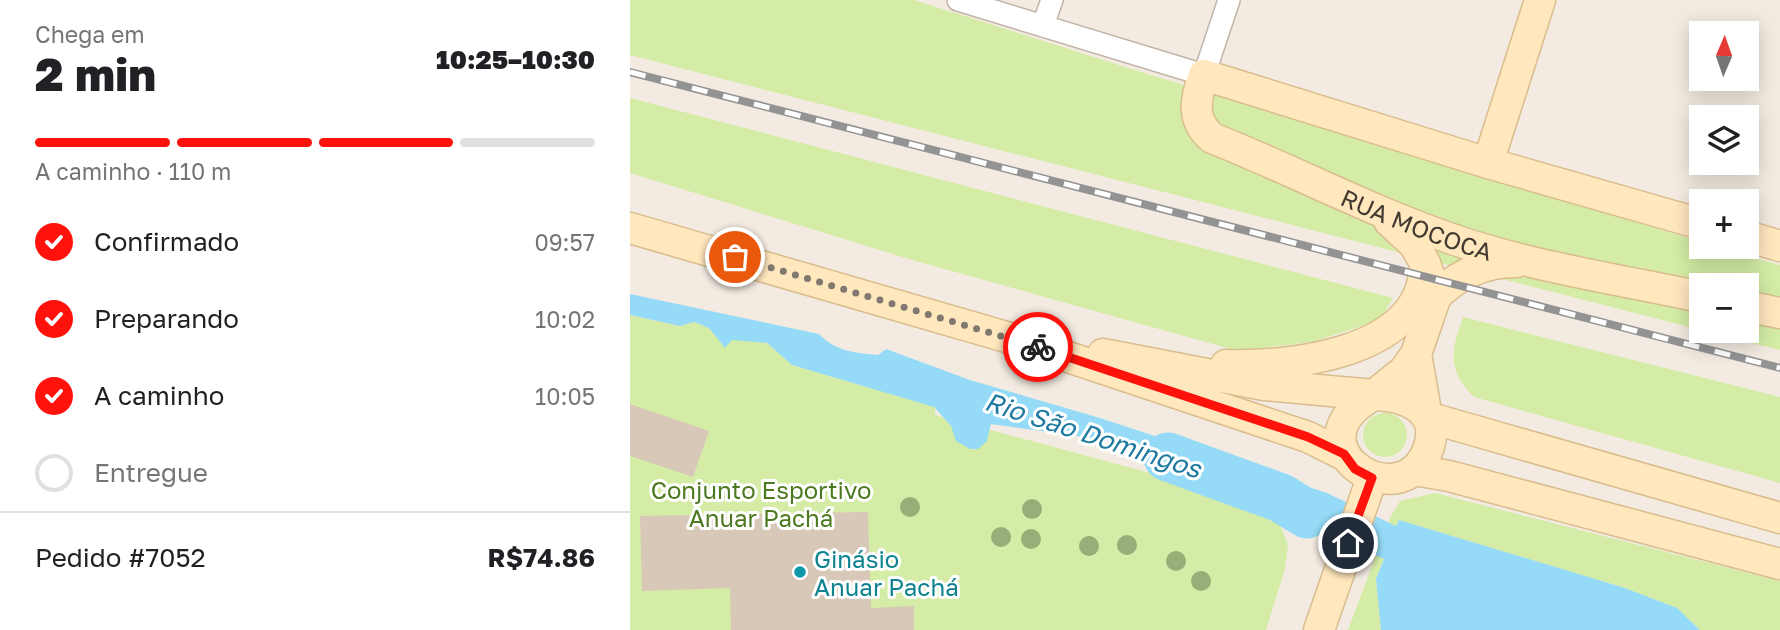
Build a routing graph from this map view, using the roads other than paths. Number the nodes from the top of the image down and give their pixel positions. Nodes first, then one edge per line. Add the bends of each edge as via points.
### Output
1 (958, 0) edge
2 (1052, 0) edge
3 (1229, 0) edge
4 (1540, 0) edge
5 (1043, 25) junction
6 (1204, 75) junction
7 (1489, 163) junction
8 (1369, 208) junction
9 (1689, 221) edge
10 (630, 228) edge
11 (1759, 240) edge
12 (1780, 246) edge
13 (1532, 261) junction
14 (1425, 263) junction
15 (1689, 294) edge
16 (1436, 296) junction
17 (1759, 309) edge
18 (1780, 313) edge
19 (1020, 341) junction
20 (1416, 354) junction
21 (1159, 362) junction
22 (1374, 395) junction
23 (1427, 417) junction
24 (1344, 454) junction
25 (1413, 470) junction
26 (1367, 491) junction
27 (1780, 518) edge
28 (1780, 564) edge
29 (1319, 630) edge

1 - 5 street
2 - 5 street
3 - 6 street
4 - 7 main road
5 - 6 street
6 - 7 main road
6 - 8 main road, RUA MOCOCA via 1196,114 1201,128 1212,138
7 - 9 main road
8 - 13 main road, RUA MOCOCA via 1455,240
8 - 14 main road via 1397,225
10 - 19 main road
11 - 12 main road
13 - 15 main road, RUA MOCOCA
13 - 16 main road via 1486,265 1463,274
14 - 16 main road
14 - 21 main road via 1423,283 1407,313 1395,327 1374,339 1308,359 1258,366
16 - 20 main road
17 - 18 main road
19 - 21 main road
19 - 24 main road via 1308,437
20 - 22 main road via 1404,371
20 - 23 main road
21 - 22 main road via 1264,385
22 - 23 main road via 1414,403
22 - 24 main road via 1357,404 1345,420
23 - 25 main road via 1431,436 1427,454
23 - 27 main road
24 - 26 main road
25 - 26 main road
25 - 28 main road
26 - 29 main road

